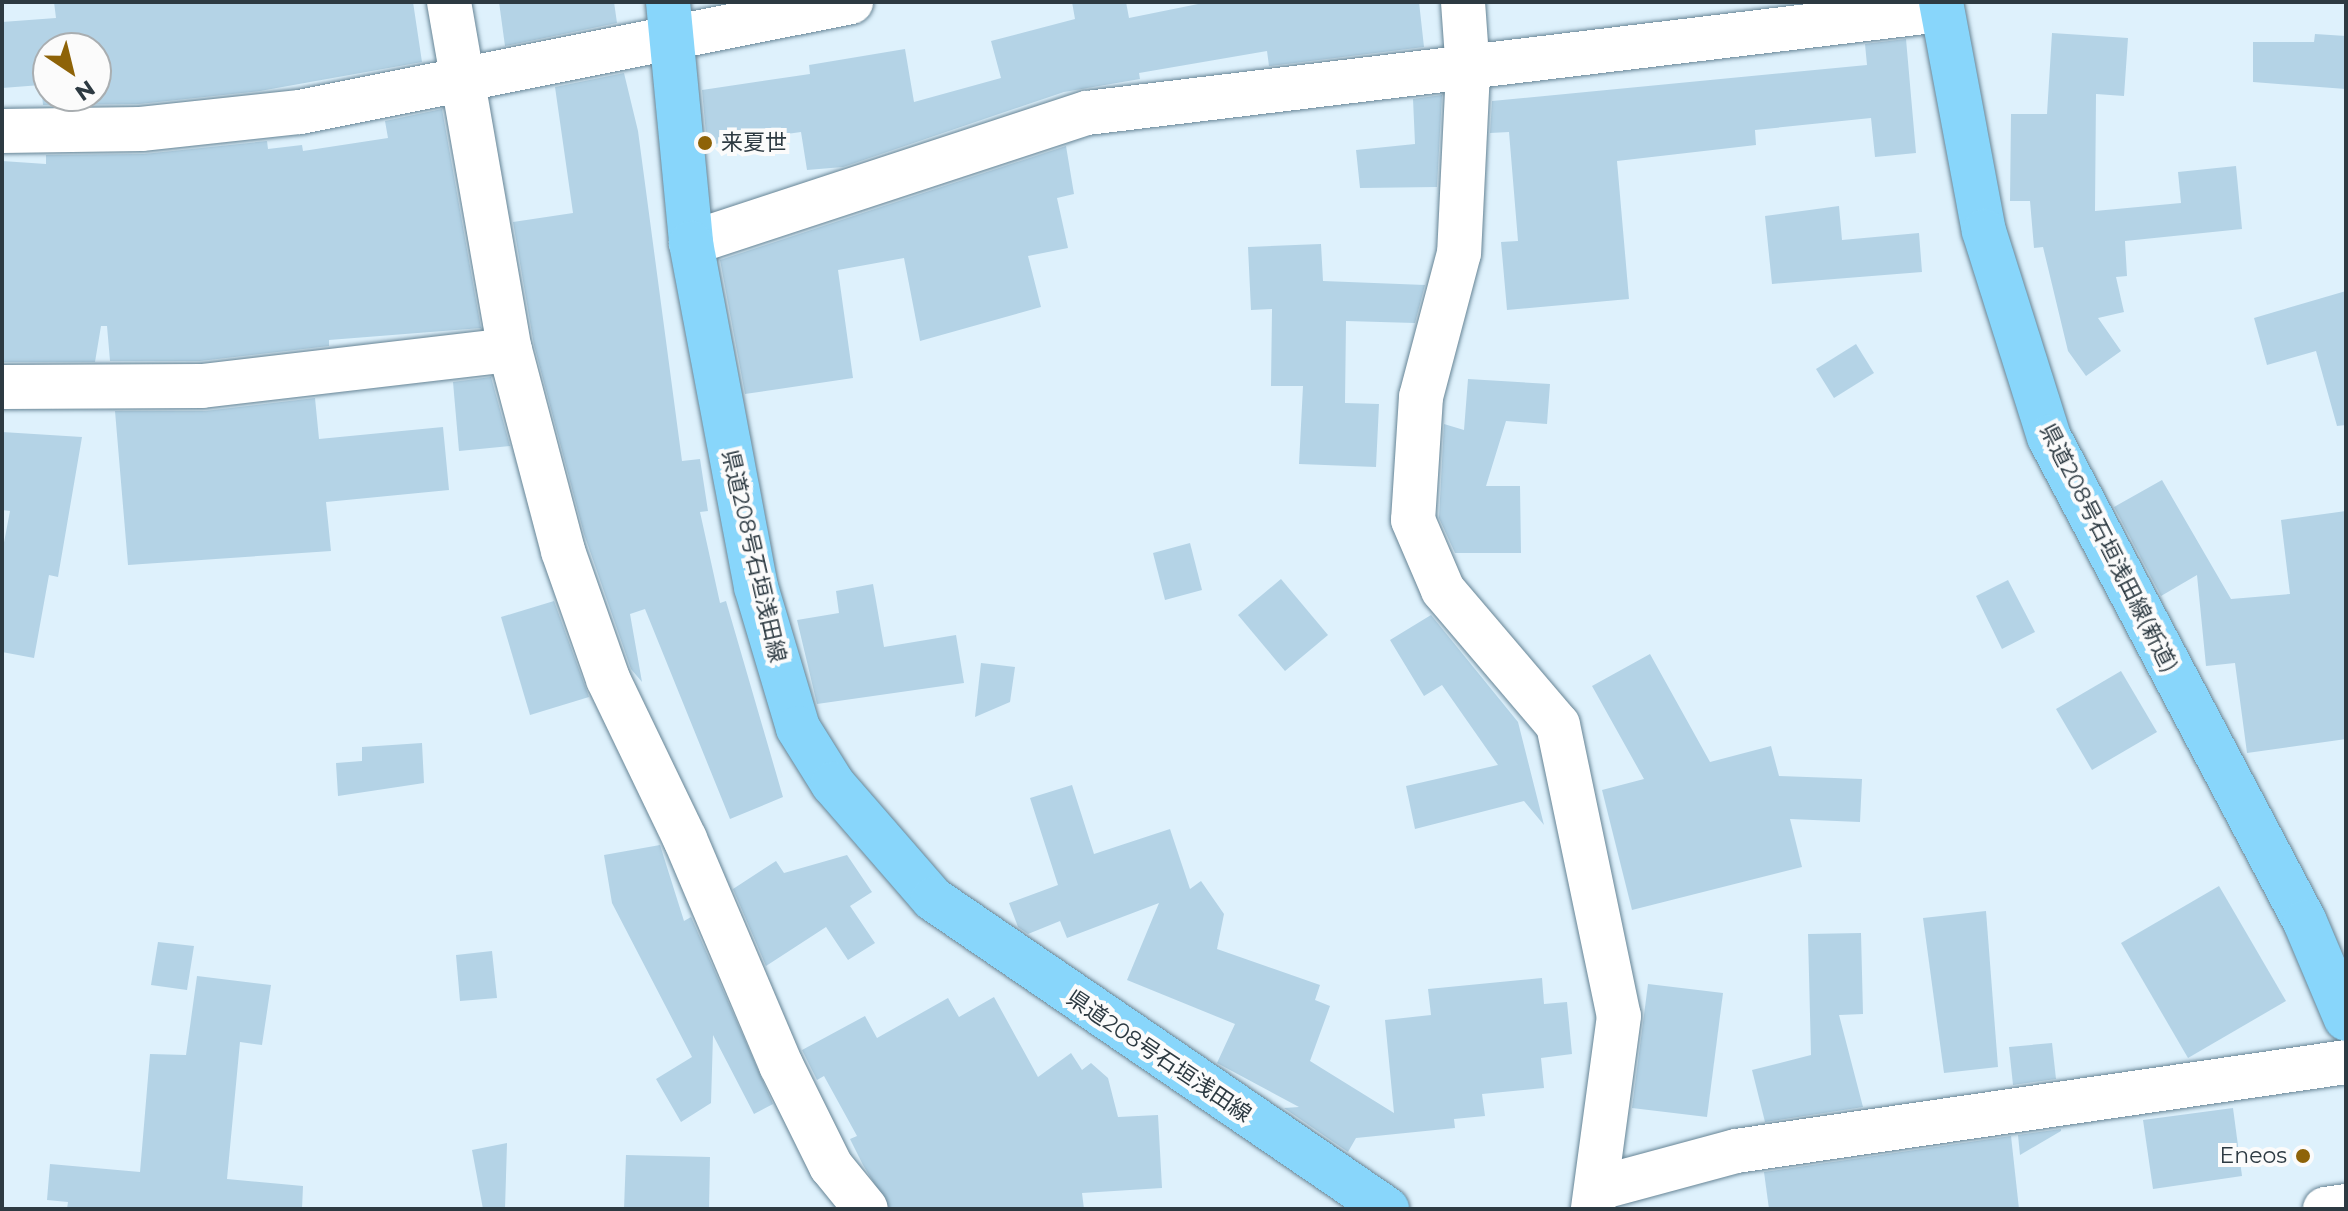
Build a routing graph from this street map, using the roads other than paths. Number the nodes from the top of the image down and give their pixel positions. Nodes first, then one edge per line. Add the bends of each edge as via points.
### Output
1 (449, 2) edge
2 (851, 2) edge
3 (1463, 2) edge
4 (1941, 6) edge
5 (668, 23) edge
6 (1468, 71) junction
7 (465, 83) junction
8 (2, 131) edge
9 (691, 243) junction
10 (510, 350) junction
11 (2, 387) edge
12 (2346, 1019) edge
13 (2346, 1062) edge
14 (1596, 1198) edge
15 (2346, 1206) edge
16 (866, 1209) edge
17 (1387, 1209) edge
18 (2325, 1209) edge

1 - 7 street
2 - 5 street
3 - 6 street
4 - 6 street
4 - 12 main road, 県道208号石垣浅田線(新道) via 1984,231 2049,437 2305,922
5 - 7 street
5 - 9 main road, 県道208号石垣浅田線
6 - 9 street via 1087,113
6 - 14 street via 1459,253 1421,397 1413,520 1443,590 1558,725 1619,1016
7 - 8 street via 236,119
7 - 10 street
9 - 17 main road, 県道208号石垣浅田線 via 756,587 798,728 833,784 933,899
10 - 11 street via 202,386
10 - 16 street via 563,551 608,679 685,839 781,1065 831,1166
13 - 14 street via 1736,1151
15 - 18 street

